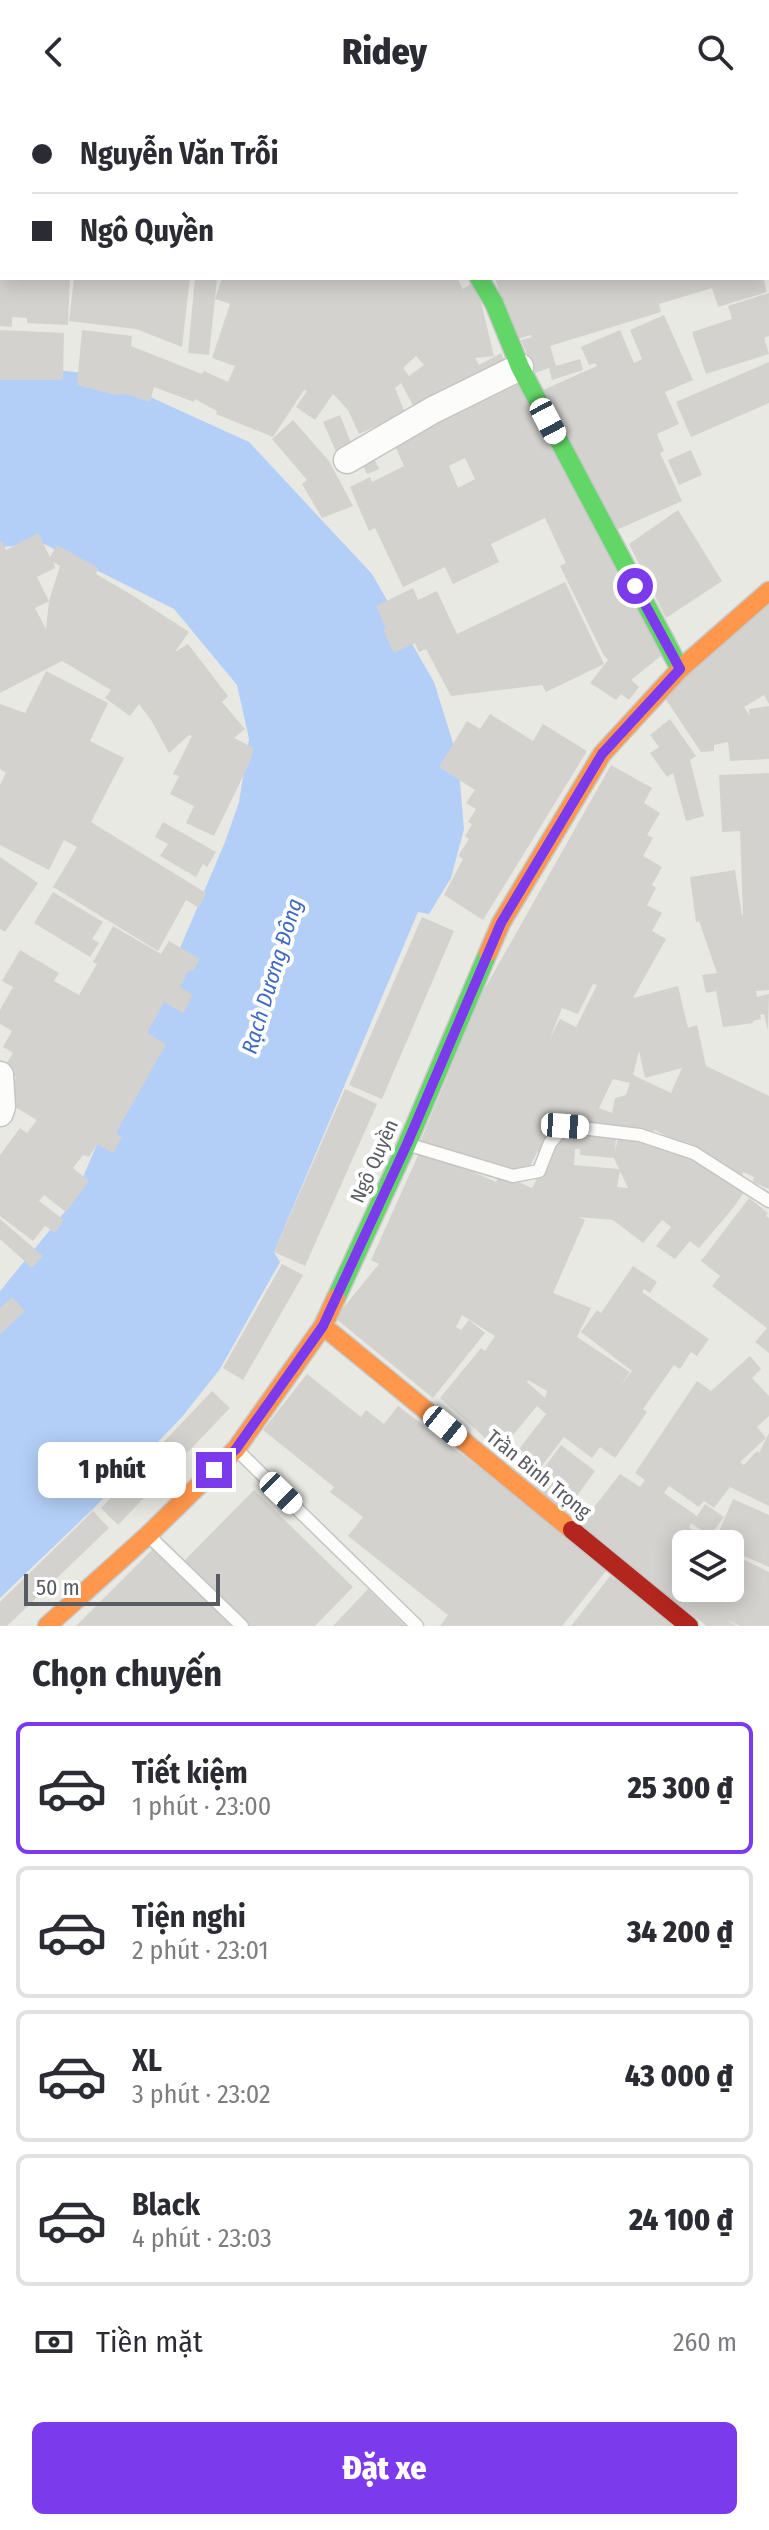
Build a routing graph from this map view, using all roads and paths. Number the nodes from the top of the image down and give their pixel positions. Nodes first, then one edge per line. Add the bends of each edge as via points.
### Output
1 (480, 280) edge
2 (520, 367) junction
3 (347, 460) dead end
4 (769, 591) edge
5 (680, 669) junction
6 (0, 1075) edge
7 (0, 1113) edge
8 (407, 1144) junction
9 (769, 1201) edge
10 (323, 1326) junction
11 (236, 1449) junction
12 (148, 1535) junction
13 (47, 1626) edge
14 (242, 1626) edge
15 (417, 1626) edge
16 (689, 1626) edge

1 - 2 street
2 - 3 street
2 - 5 street
4 - 5 street, Ngô Quyền
5 - 8 street, Ngô Quyền via 602,754 501,923
6 - 7 street
8 - 9 lane via 513,1176 539,1171 550,1143 565,1126 640,1135 694,1153
8 - 10 street, Ngô Quyền
10 - 11 street, Ngô Quyền
10 - 16 street, Trần Bình Trọng
11 - 12 street, Ngô Quyền
11 - 15 lane
12 - 13 street, Ngô Quyền
12 - 14 lane

